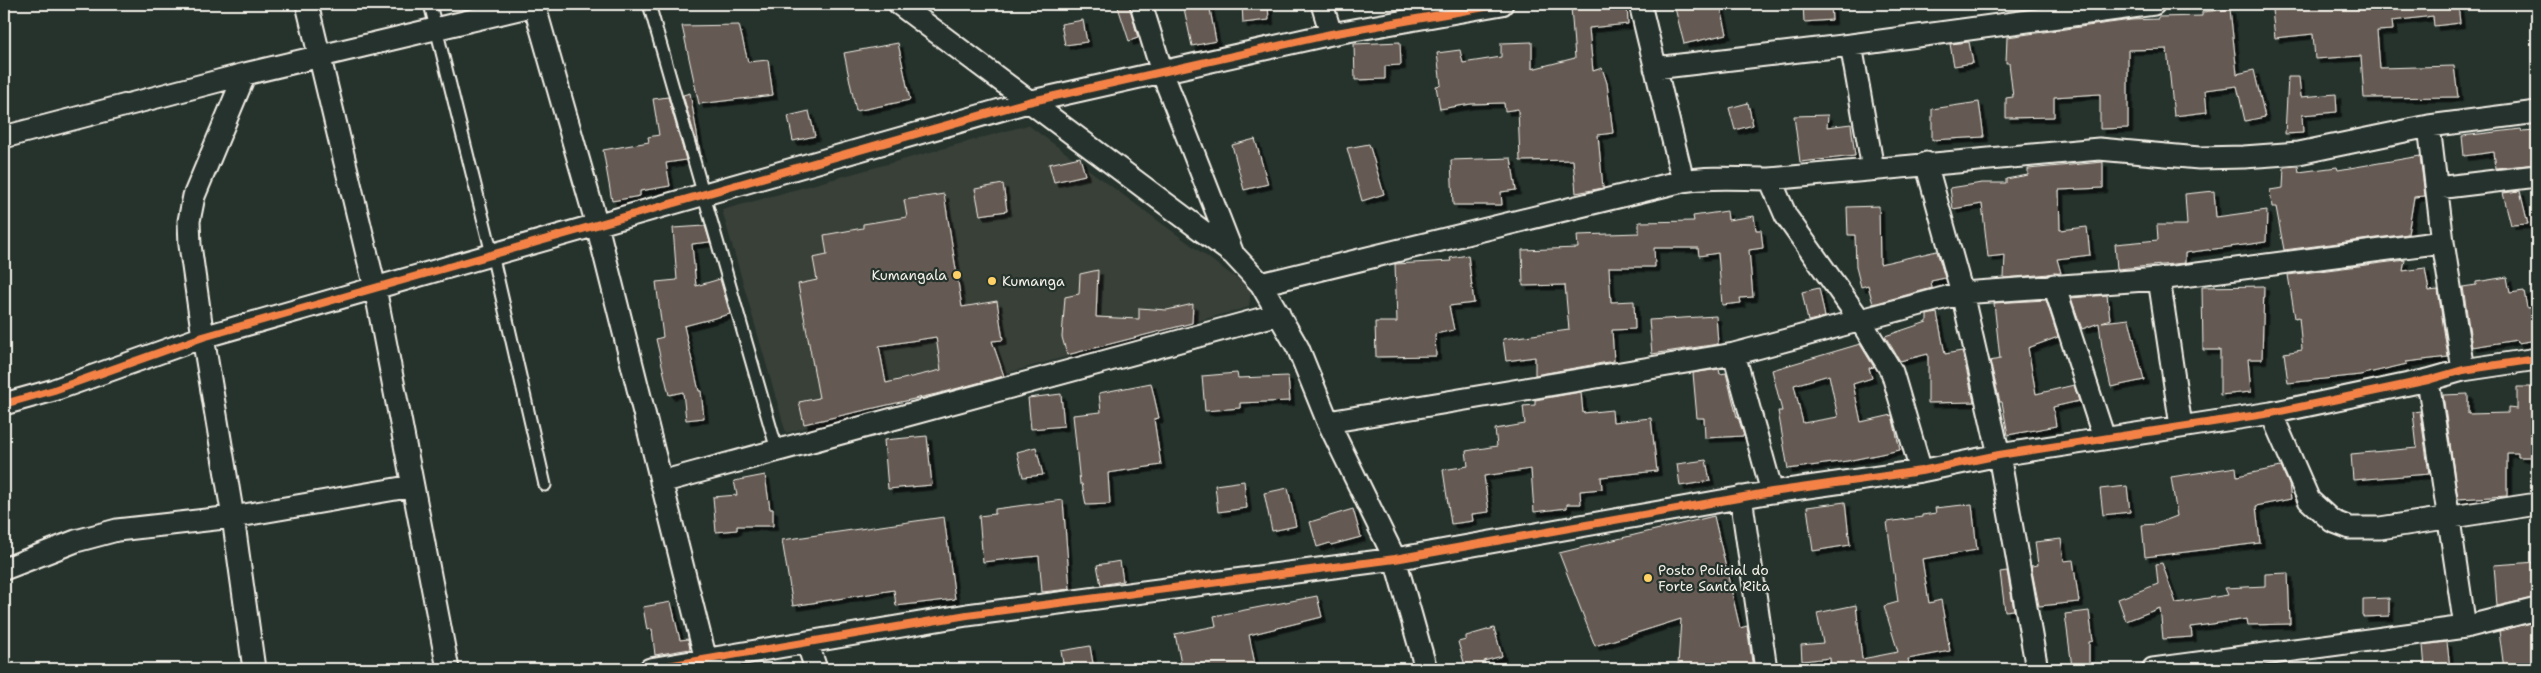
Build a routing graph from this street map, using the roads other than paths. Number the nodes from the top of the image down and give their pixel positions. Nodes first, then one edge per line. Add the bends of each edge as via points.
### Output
1 (307, 4) edge
2 (430, 4) edge
3 (536, 4) edge
4 (649, 4) edge
5 (900, 4) edge
6 (1141, 4) edge
7 (1322, 4) edge
8 (1640, 4) edge
9 (2154, 4) edge
10 (1493, 5) edge
11 (436, 30) junction
12 (1331, 34) junction
13 (1851, 45) junction
14 (321, 56) junction
15 (1655, 68) junction
16 (1162, 72) junction
17 (245, 74) junction
18 (1028, 102) junction
19 (2537, 112) edge
20 (2429, 126) junction
21 (4, 138) edge
22 (1926, 163) junction
23 (1873, 169) junction
24 (2537, 176) edge
25 (1770, 179) junction
26 (1683, 181) junction
27 (2437, 188) junction
28 (705, 194) junction
29 (597, 225) junction
30 (2443, 242) junction
31 (492, 254) junction
32 (1233, 254) junction
33 (2159, 279) junction
34 (1261, 284) junction
35 (2054, 285) junction
36 (375, 288) junction
37 (1962, 293) junction
38 (1279, 314) junction
39 (1860, 320) junction
40 (203, 337) junction
41 (1734, 354) junction
42 (2537, 360) edge
43 (2464, 370) junction
44 (2428, 380) junction
45 (4, 404) edge
46 (2271, 413) junction
47 (1328, 422) junction
48 (2181, 426) junction
49 (2104, 438) junction
50 (777, 450) junction
51 (1999, 455) junction
52 (1921, 471) junction
53 (661, 482) junction
54 (545, 484) dead end
55 (413, 486) junction
56 (1772, 492) junction
57 (1741, 497) junction
58 (2537, 504) edge
59 (2447, 516) junction
60 (233, 517) junction
61 (1394, 559) junction
62 (4, 569) edge
63 (2537, 609) edge
64 (2465, 627) junction
65 (807, 642) junction
66 (706, 660) junction
67 (254, 669) edge
68 (448, 669) edge
69 (650, 669) edge
70 (816, 669) edge
71 (1426, 669) edge
72 (1766, 669) edge
73 (2038, 669) edge
74 (2153, 669) edge

1 - 14 street
2 - 11 lane
3 - 11 street
3 - 29 street
4 - 28 lane
5 - 18 street
6 - 16 street
7 - 12 street
8 - 15 street
9 - 13 street
10 - 12 street
11 - 14 street
11 - 31 lane
12 - 16 street
13 - 15 street
13 - 23 street
14 - 17 street
14 - 36 street
15 - 26 street
16 - 18 street
16 - 32 street
17 - 21 street
17 - 40 street via 194,196 189,221
18 - 28 street
18 - 32 street
19 - 20 street
20 - 22 street via 2299,153 2199,158 2099,149
20 - 27 street
22 - 23 street
22 - 37 street
23 - 25 street
24 - 27 street
25 - 26 street via 1700,178
25 - 39 street via 1786,216
26 - 34 street
27 - 30 street
28 - 29 street
28 - 50 lane
29 - 31 street
29 - 53 street
30 - 33 street
30 - 43 street
31 - 36 street
31 - 54 lane
32 - 34 street
33 - 35 street
33 - 48 street
34 - 38 street
35 - 37 street
35 - 49 street
36 - 40 street
36 - 55 street
37 - 39 street
37 - 51 street
38 - 47 street via 1298,348
38 - 50 street
39 - 41 street
39 - 52 street via 1892,372
40 - 45 street via 54,390
40 - 60 street
41 - 47 street
41 - 56 street
42 - 43 street
43 - 44 street
44 - 46 street
44 - 59 street
46 - 48 street
46 - 59 street via 2309,500 2332,521 2350,528 2380,528
47 - 61 street
48 - 49 street
49 - 51 street
50 - 53 street
51 - 52 street
51 - 73 street
52 - 56 street
53 - 66 street
55 - 60 street
55 - 68 street
56 - 57 street
57 - 61 street
57 - 72 street
58 - 59 street
59 - 64 street
60 - 62 street via 117,530
60 - 67 street
61 - 65 street via 968,615
61 - 71 street
63 - 64 street
64 - 74 street
65 - 66 street
65 - 70 street
66 - 69 street

